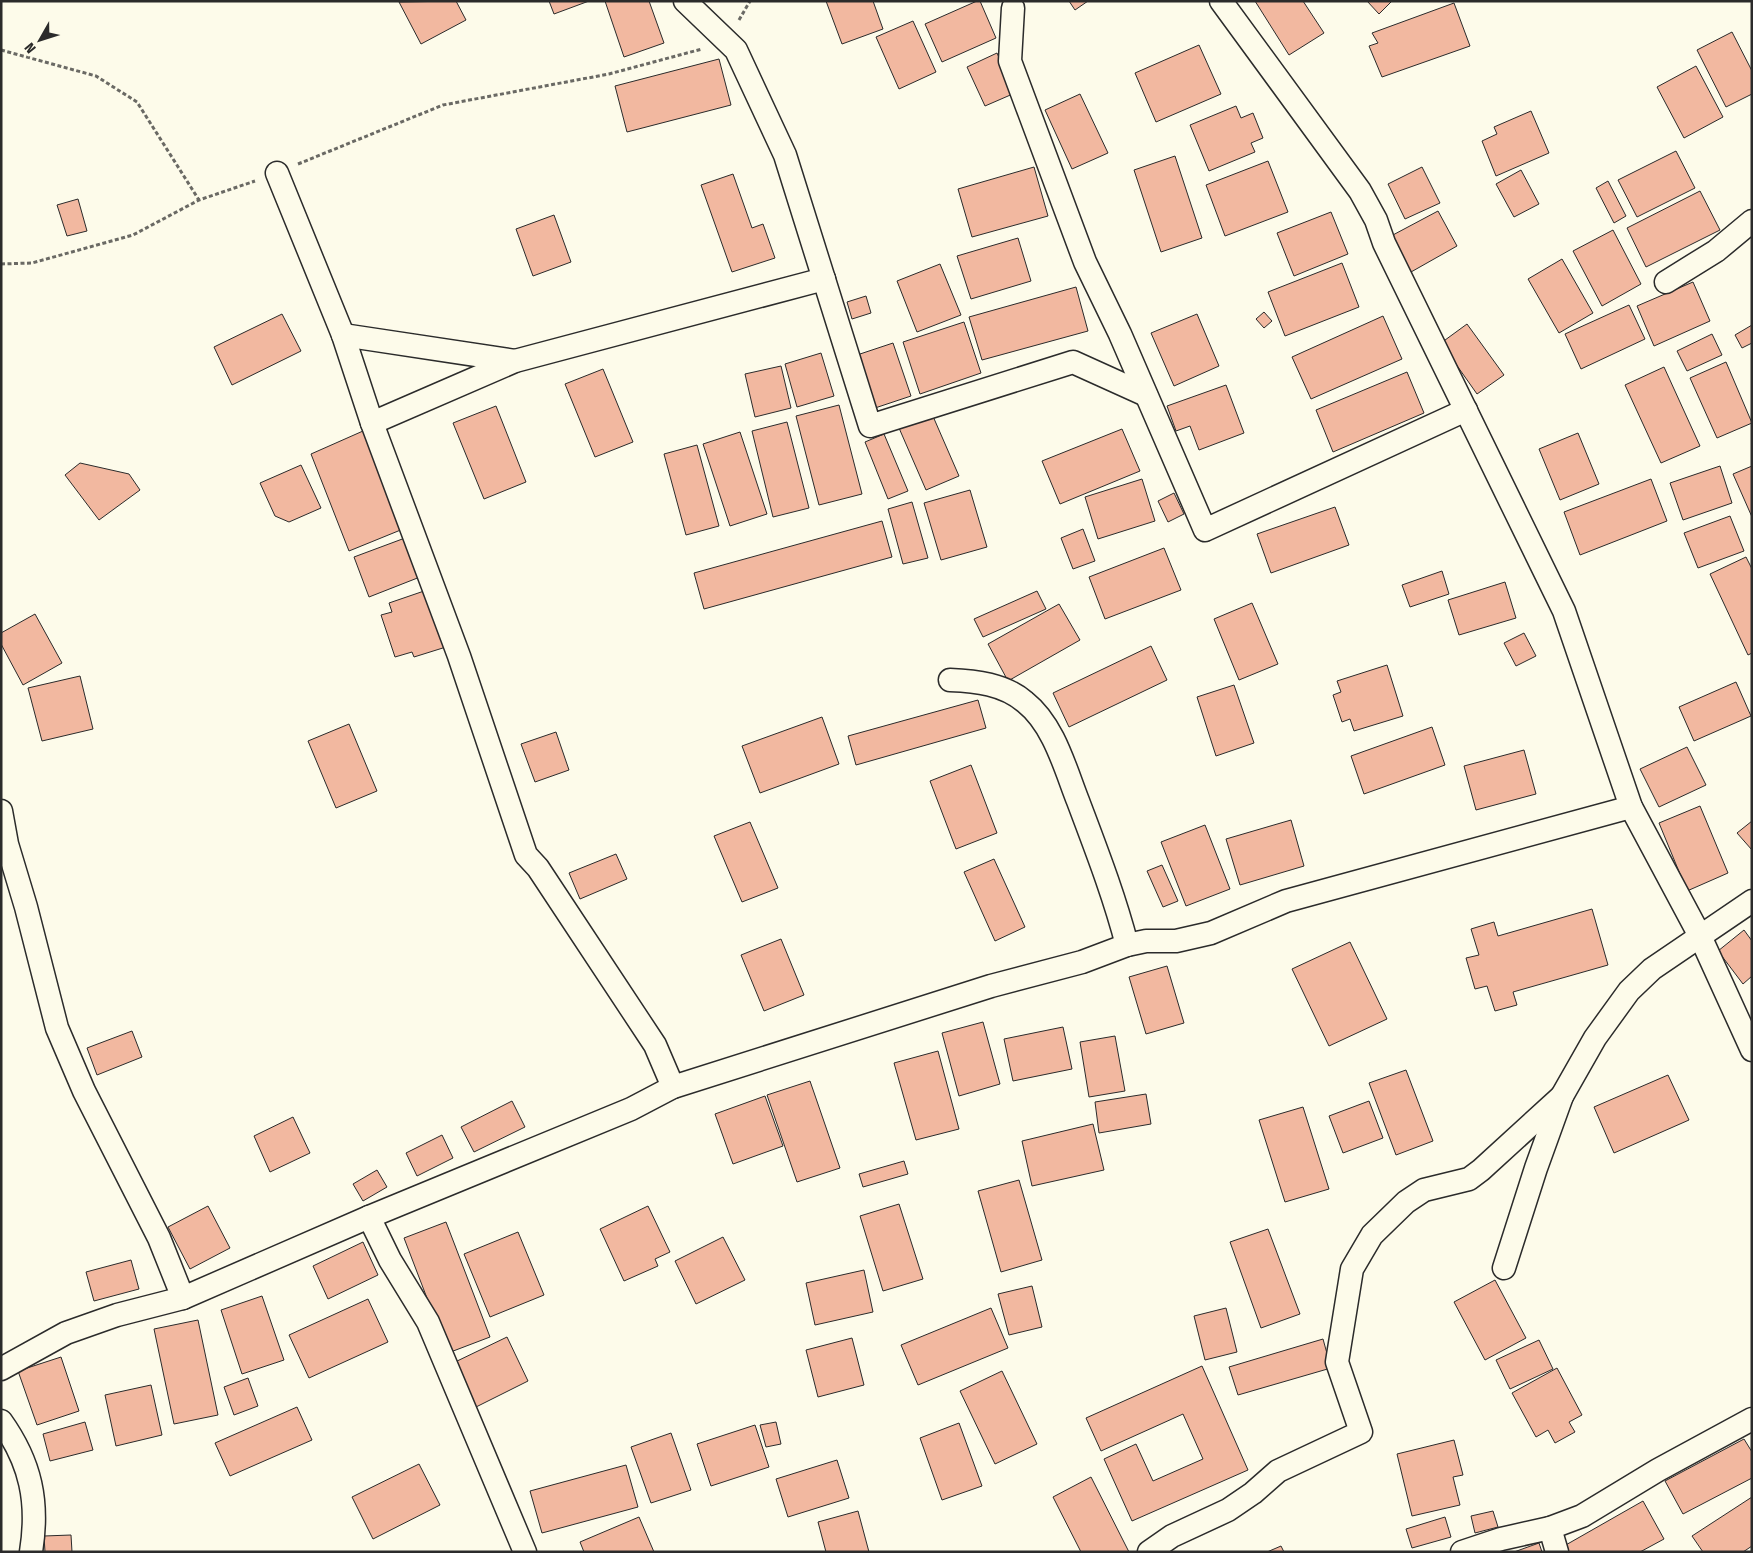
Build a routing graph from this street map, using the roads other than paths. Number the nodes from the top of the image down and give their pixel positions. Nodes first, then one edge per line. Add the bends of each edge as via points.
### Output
1 (685, 1) edge
2 (1221, 1) edge
3 (1014, 8) dead end
4 (277, 173) road end
5 (1752, 221) edge
6 (824, 279) junction
7 (1666, 282) dead end
8 (343, 335) junction
9 (515, 360) junction
10 (1146, 395) junction
11 (1466, 410) junction
12 (372, 423) junction
13 (950, 680) dead end
14 (1631, 807) junction
15 (1, 811) edge
16 (1752, 901) edge
17 (1700, 936) junction
18 (1127, 945) junction
19 (1752, 1050) edge
20 (673, 1087) junction
21 (1562, 1096) junction
22 (369, 1217) junction
23 (1504, 1268) dead end
24 (183, 1298) junction
25 (6, 1361) edge
26 (1752, 1419) edge
27 (1, 1421) edge
28 (1550, 1528) junction
29 (31, 1552) edge
30 (526, 1552) edge
31 (1149, 1552) edge
32 (1462, 1552) edge
33 (1557, 1552) edge

1 - 6 street via 736,50 784,155
2 - 11 street via 1360,191
3 - 10 street via 1010,61 1085,262
4 - 8 street
5 - 7 street via 1716,250
6 - 9 street
6 - 10 street via 870,426 1073,362
8 - 9 street
8 - 12 street
9 - 12 street
10 - 11 street via 1204,530
11 - 14 street via 1564,611
12 - 20 street via 459,656 526,854 656,1045
13 - 18 street via 997,686 1025,701 1040,716 1059,753 1094,842
14 - 17 street
14 - 18 street via 1286,901 1211,933 1176,941
15 - 24 street via 57,1028 84,1090 158,1238
16 - 17 street
17 - 19 street
17 - 21 street via 1652,969 1628,991 1595,1038
18 - 20 street via 1082,962 991,986
20 - 22 street via 631,1109
21 - 23 street
21 - 31 street via 1481,1170 1468,1179 1424,1190 1406,1202 1372,1235 1352,1269 1337,1362 1362,1432 1278,1471 1228,1510 1172,1536
22 - 24 street
22 - 30 street via 390,1260 428,1322
24 - 25 street via 125,1312 66,1333
26 - 28 street via 1582,1516
27 - 29 street via 12,1436 31,1479 36,1524
28 - 32 street
28 - 33 street

